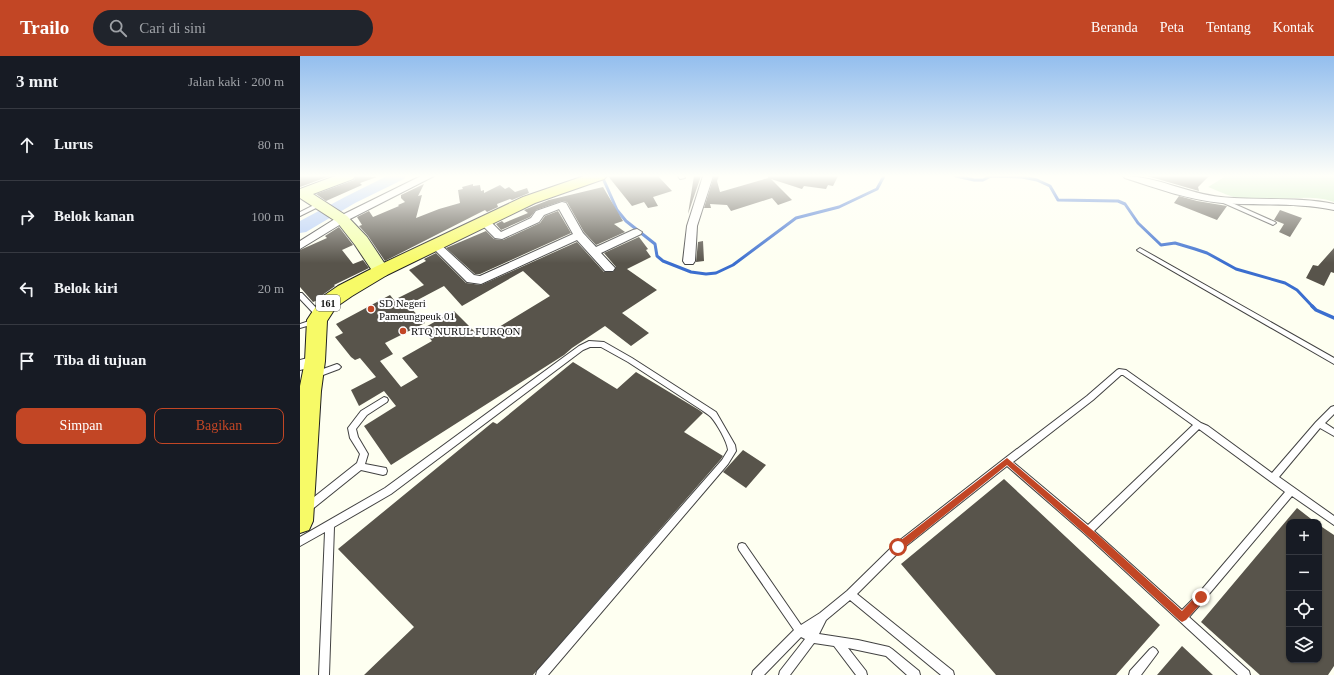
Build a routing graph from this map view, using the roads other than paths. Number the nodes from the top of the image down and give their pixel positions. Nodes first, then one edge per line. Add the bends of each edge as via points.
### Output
1 (368, 205) edge
2 (518, 205) edge
3 (697, 205) edge
4 (1232, 205) edge
5 (1323, 205) edge
6 (319, 206) joint
7 (1334, 208) edge
8 (300, 214) edge
9 (340, 218) junction
10 (484, 221) junction
11 (1273, 223) dead end
12 (637, 232) dead end
13 (579, 235) junction
14 (435, 245) junction
15 (300, 246) edge
16 (1140, 250) dead end
17 (594, 252) junction
18 (689, 261) dead end
19 (609, 268) dead end
20 (381, 271) junction
21 (300, 295) edge
22 (312, 320) edge
23 (1334, 361) edge
24 (336, 367) dead end
25 (308, 378) edge
26 (384, 400) dead end
27 (1334, 409) edge
28 (1198, 424) junction
29 (1319, 424) junction
30 (1334, 433) edge
31 (303, 459) edge
32 (1007, 461) junction
33 (360, 466) junction
34 (383, 471) dead end
35 (1273, 478) junction
36 (1291, 491) junction
37 (300, 516) edge
38 (1334, 521) edge
39 (330, 525) junction
40 (1088, 531) junction
41 (300, 542) edge
42 (742, 547) dead end
43 (850, 594) junction
44 (823, 616) junction
45 (1182, 617) junction
46 (800, 631) junction
47 (812, 638) junction
48 (836, 641) junction
49 (1153, 652) dead end
50 (324, 675) edge
51 (541, 675) edge
52 (757, 675) edge
53 (784, 675) edge
54 (862, 675) edge
55 (914, 675) edge
56 (950, 675) edge
57 (1134, 675) edge
58 (1246, 675) edge

1 - 9 street
2 - 10 main road, 161
3 - 18 street
4 - 11 lane
5 - 7 street
6 - 8 lane
6 - 9 street
9 - 15 street
9 - 20 street via 361,241
10 - 13 street via 500,236 536,220 540,213 562,205
10 - 14 main road, 161
12 - 17 street
13 - 14 street via 475,280
13 - 17 street
14 - 20 main road, 161
16 - 23 lane
17 - 19 street
20 - 22 main road, 161 via 329,302
21 - 22 lane
22 - 25 main road, 161
24 - 25 lane
25 - 31 main road, 161
26 - 33 lane via 364,413 352,428 354,438 364,454
27 - 29 lane
28 - 32 lane via 1124,372 1119,372 1090,398
28 - 35 lane
28 - 40 lane
29 - 30 lane
29 - 35 lane
31 - 37 main road, 161
32 - 40 lane
32 - 43 lane via 898,547
33 - 34 lane
33 - 37 lane
35 - 36 lane
36 - 38 lane
36 - 45 lane
39 - 41 lane
39 - 50 lane
39 - 51 lane via 388,491 589,344 602,344 713,414 731,445 732,451 729,456
40 - 45 lane
42 - 46 lane
43 - 44 lane
43 - 56 lane
44 - 46 lane
44 - 47 lane
45 - 58 lane
46 - 47 lane
46 - 52 lane
47 - 48 lane
47 - 53 lane
48 - 54 lane
48 - 55 lane via 889,652
49 - 57 lane

